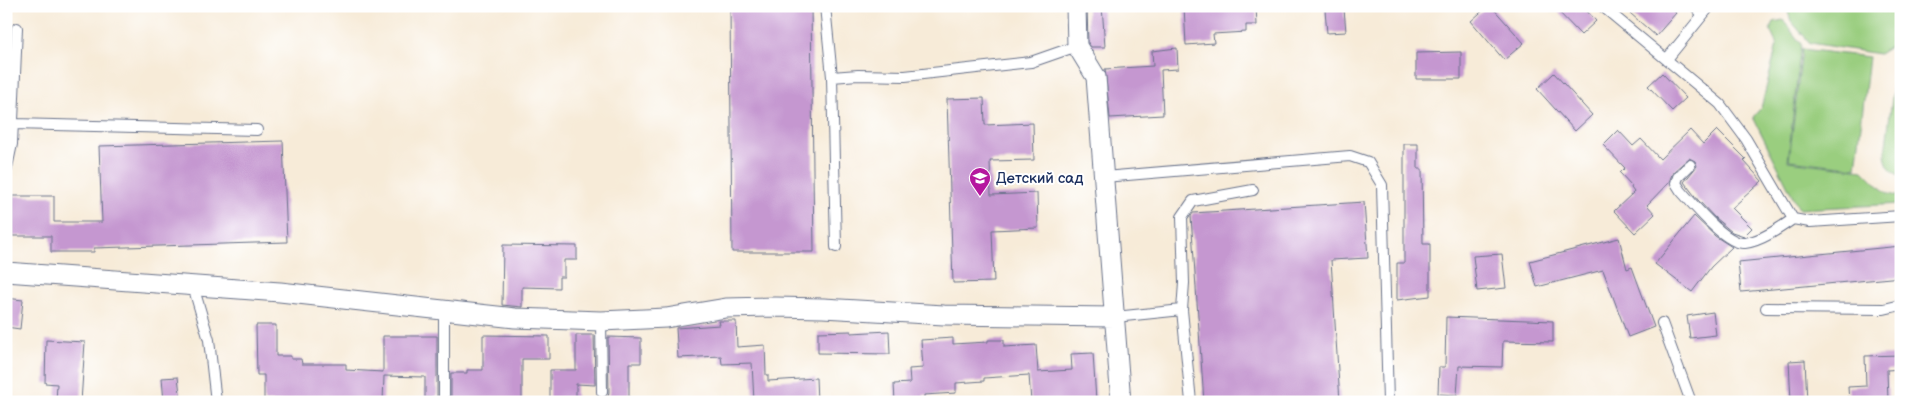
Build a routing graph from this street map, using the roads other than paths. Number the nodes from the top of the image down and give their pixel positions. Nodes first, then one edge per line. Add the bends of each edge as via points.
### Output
1 (825, 6) edge
2 (1076, 6) edge
3 (1602, 6) edge
4 (1702, 9) edge
5 (17, 28) dead end
6 (1077, 46) junction
7 (1667, 60) junction
8 (832, 77) junction
9 (13, 124) junction
10 (257, 130) dead end
11 (1690, 165) dead end
12 (6, 172) edge
13 (1104, 177) junction
14 (1253, 190) dead end
15 (1901, 216) edge
16 (1793, 219) junction
17 (836, 247) dead end
18 (6, 272) edge
19 (193, 286) junction
20 (1901, 305) edge
21 (1766, 308) dead end
22 (444, 309) junction
23 (1182, 310) junction
24 (1115, 318) junction
25 (601, 321) junction
26 (1662, 323) dead end
27 (602, 392) dead end
28 (216, 402) edge
29 (444, 402) edge
30 (1121, 402) edge
31 (1191, 402) edge
32 (1388, 402) edge
33 (1691, 402) edge

1 - 8 lane
2 - 6 street
3 - 7 lane
4 - 7 lane
5 - 9 lane
6 - 8 lane via 1031,62 905,76
6 - 13 street via 1096,77
7 - 16 lane via 1720,104 1746,139
8 - 17 lane
9 - 10 lane
9 - 12 lane
11 - 16 lane via 1676,183 1727,238 1744,243 1772,233
13 - 24 street
13 - 32 lane via 1350,156 1368,162 1382,185
14 - 23 lane via 1193,201 1182,218
15 - 16 lane via 1810,222
18 - 19 street
19 - 22 street
19 - 28 lane via 210,340
20 - 21 lane via 1884,309
22 - 25 street via 514,318
22 - 29 lane
23 - 24 lane
23 - 31 lane
24 - 25 street via 944,315 775,307 726,308 666,318
24 - 30 street
25 - 27 lane
26 - 33 lane

